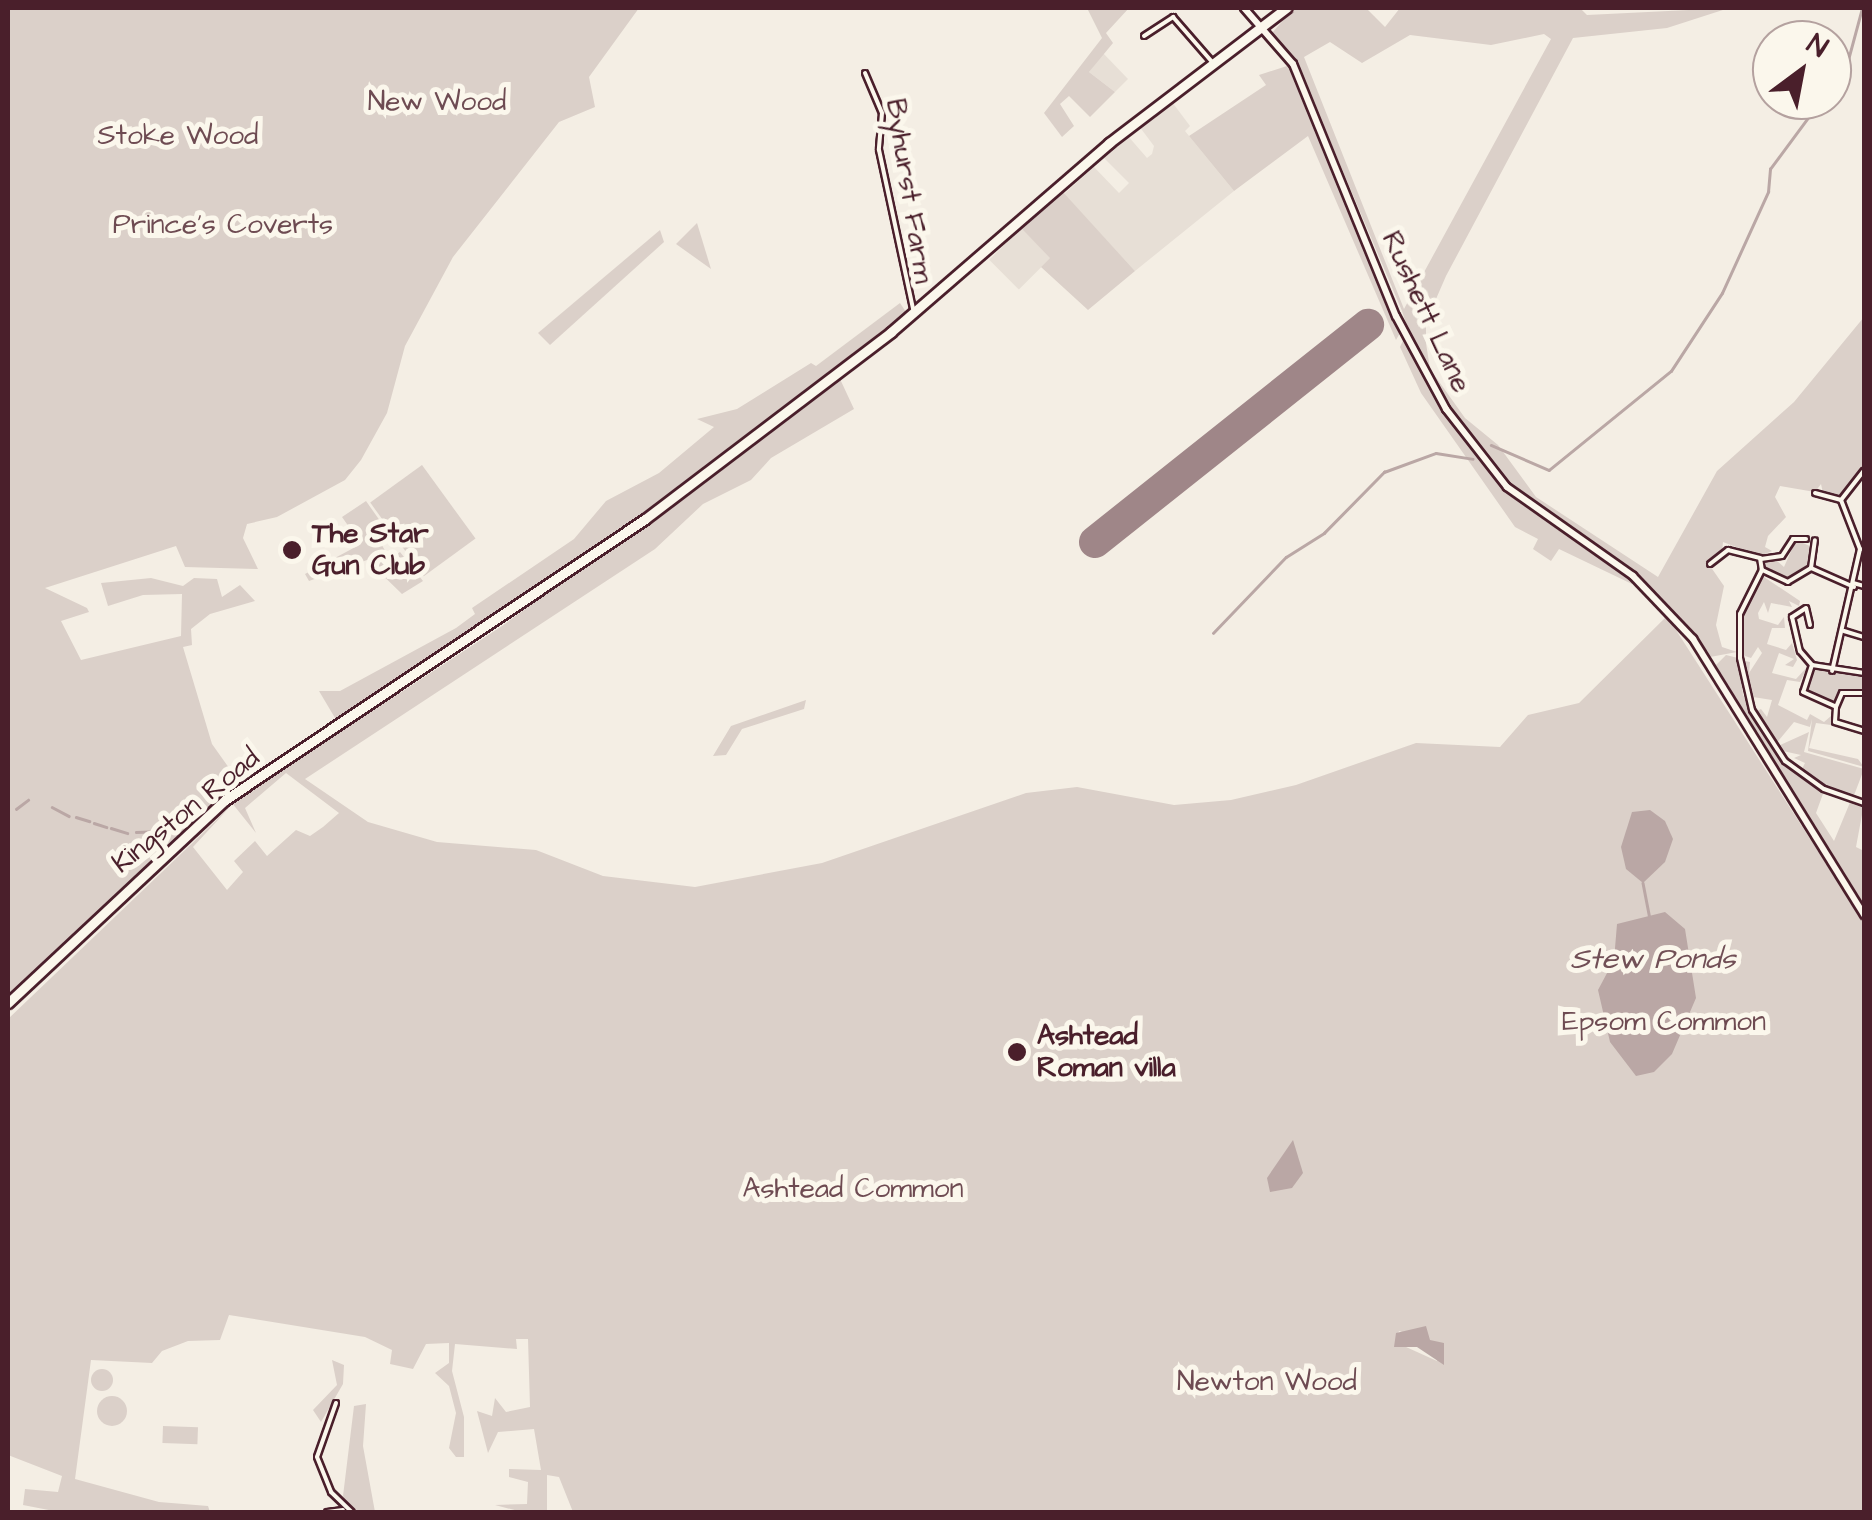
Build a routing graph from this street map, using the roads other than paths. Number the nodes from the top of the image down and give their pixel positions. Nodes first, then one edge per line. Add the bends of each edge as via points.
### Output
1 (1244, 8) edge
2 (1286, 8) edge
3 (1262, 27) junction
4 (1144, 36) dead end
5 (1212, 63) junction
6 (865, 74) dead end
7 (915, 313) junction
8 (1864, 471) edge
9 (1822, 486) dead end
10 (1841, 500) junction
11 (1806, 539) dead end
12 (1815, 540) dead end
13 (1722, 543) dead end
14 (1726, 550) junction
15 (1781, 556) junction
16 (1761, 559) junction
17 (1710, 564) dead end
18 (1782, 564) dead end
19 (1811, 568) junction
20 (1762, 570) junction
21 (1853, 585) junction
22 (1864, 586) edge
23 (1810, 625) dead end
24 (1844, 631) junction
25 (1864, 637) edge
26 (1812, 664) junction
27 (1832, 671) junction
28 (1864, 673) edge
29 (1864, 693) edge
30 (1836, 706) junction
31 (1864, 731) edge
32 (1864, 803) edge
33 (1864, 916) edge
34 (8, 1003) edge
35 (336, 1404) dead end
36 (342, 1510) edge
37 (326, 1512) edge
38 (352, 1512) edge

1 - 3 main road, Rushett Lane
2 - 3 highway, Kingston Road
3 - 5 highway, Kingston Road
3 - 33 main road, Rushett Lane via 1300,76 1396,316 1446,410 1529,507 1633,576 1693,638
4 - 5 street via 1173,17
5 - 7 highway, Kingston Road via 1109,143
6 - 7 street, Byhurst Farm via 882,113 879,150 905,296
7 - 34 highway, Kingston Road via 646,519 225,800
8 - 10 street
9 - 10 street via 1817,493
10 - 21 street via 1860,547
11 - 15 street via 1792,540
12 - 19 street
13 - 14 street
14 - 16 street
14 - 17 street
15 - 16 street
15 - 18 street
16 - 20 street
19 - 20 street via 1788,582
19 - 21 street
20 - 32 street via 1739,618 1753,712 1790,766 1824,789
21 - 22 street
21 - 24 street
23 - 26 street via 1813,616 1805,608 1791,619 1800,651
24 - 25 street
24 - 27 street
26 - 27 street
26 - 30 street via 1802,692
27 - 28 street
29 - 30 street via 1842,693
30 - 31 street via 1834,722
35 - 36 street via 317,1457
36 - 37 street
36 - 38 street

